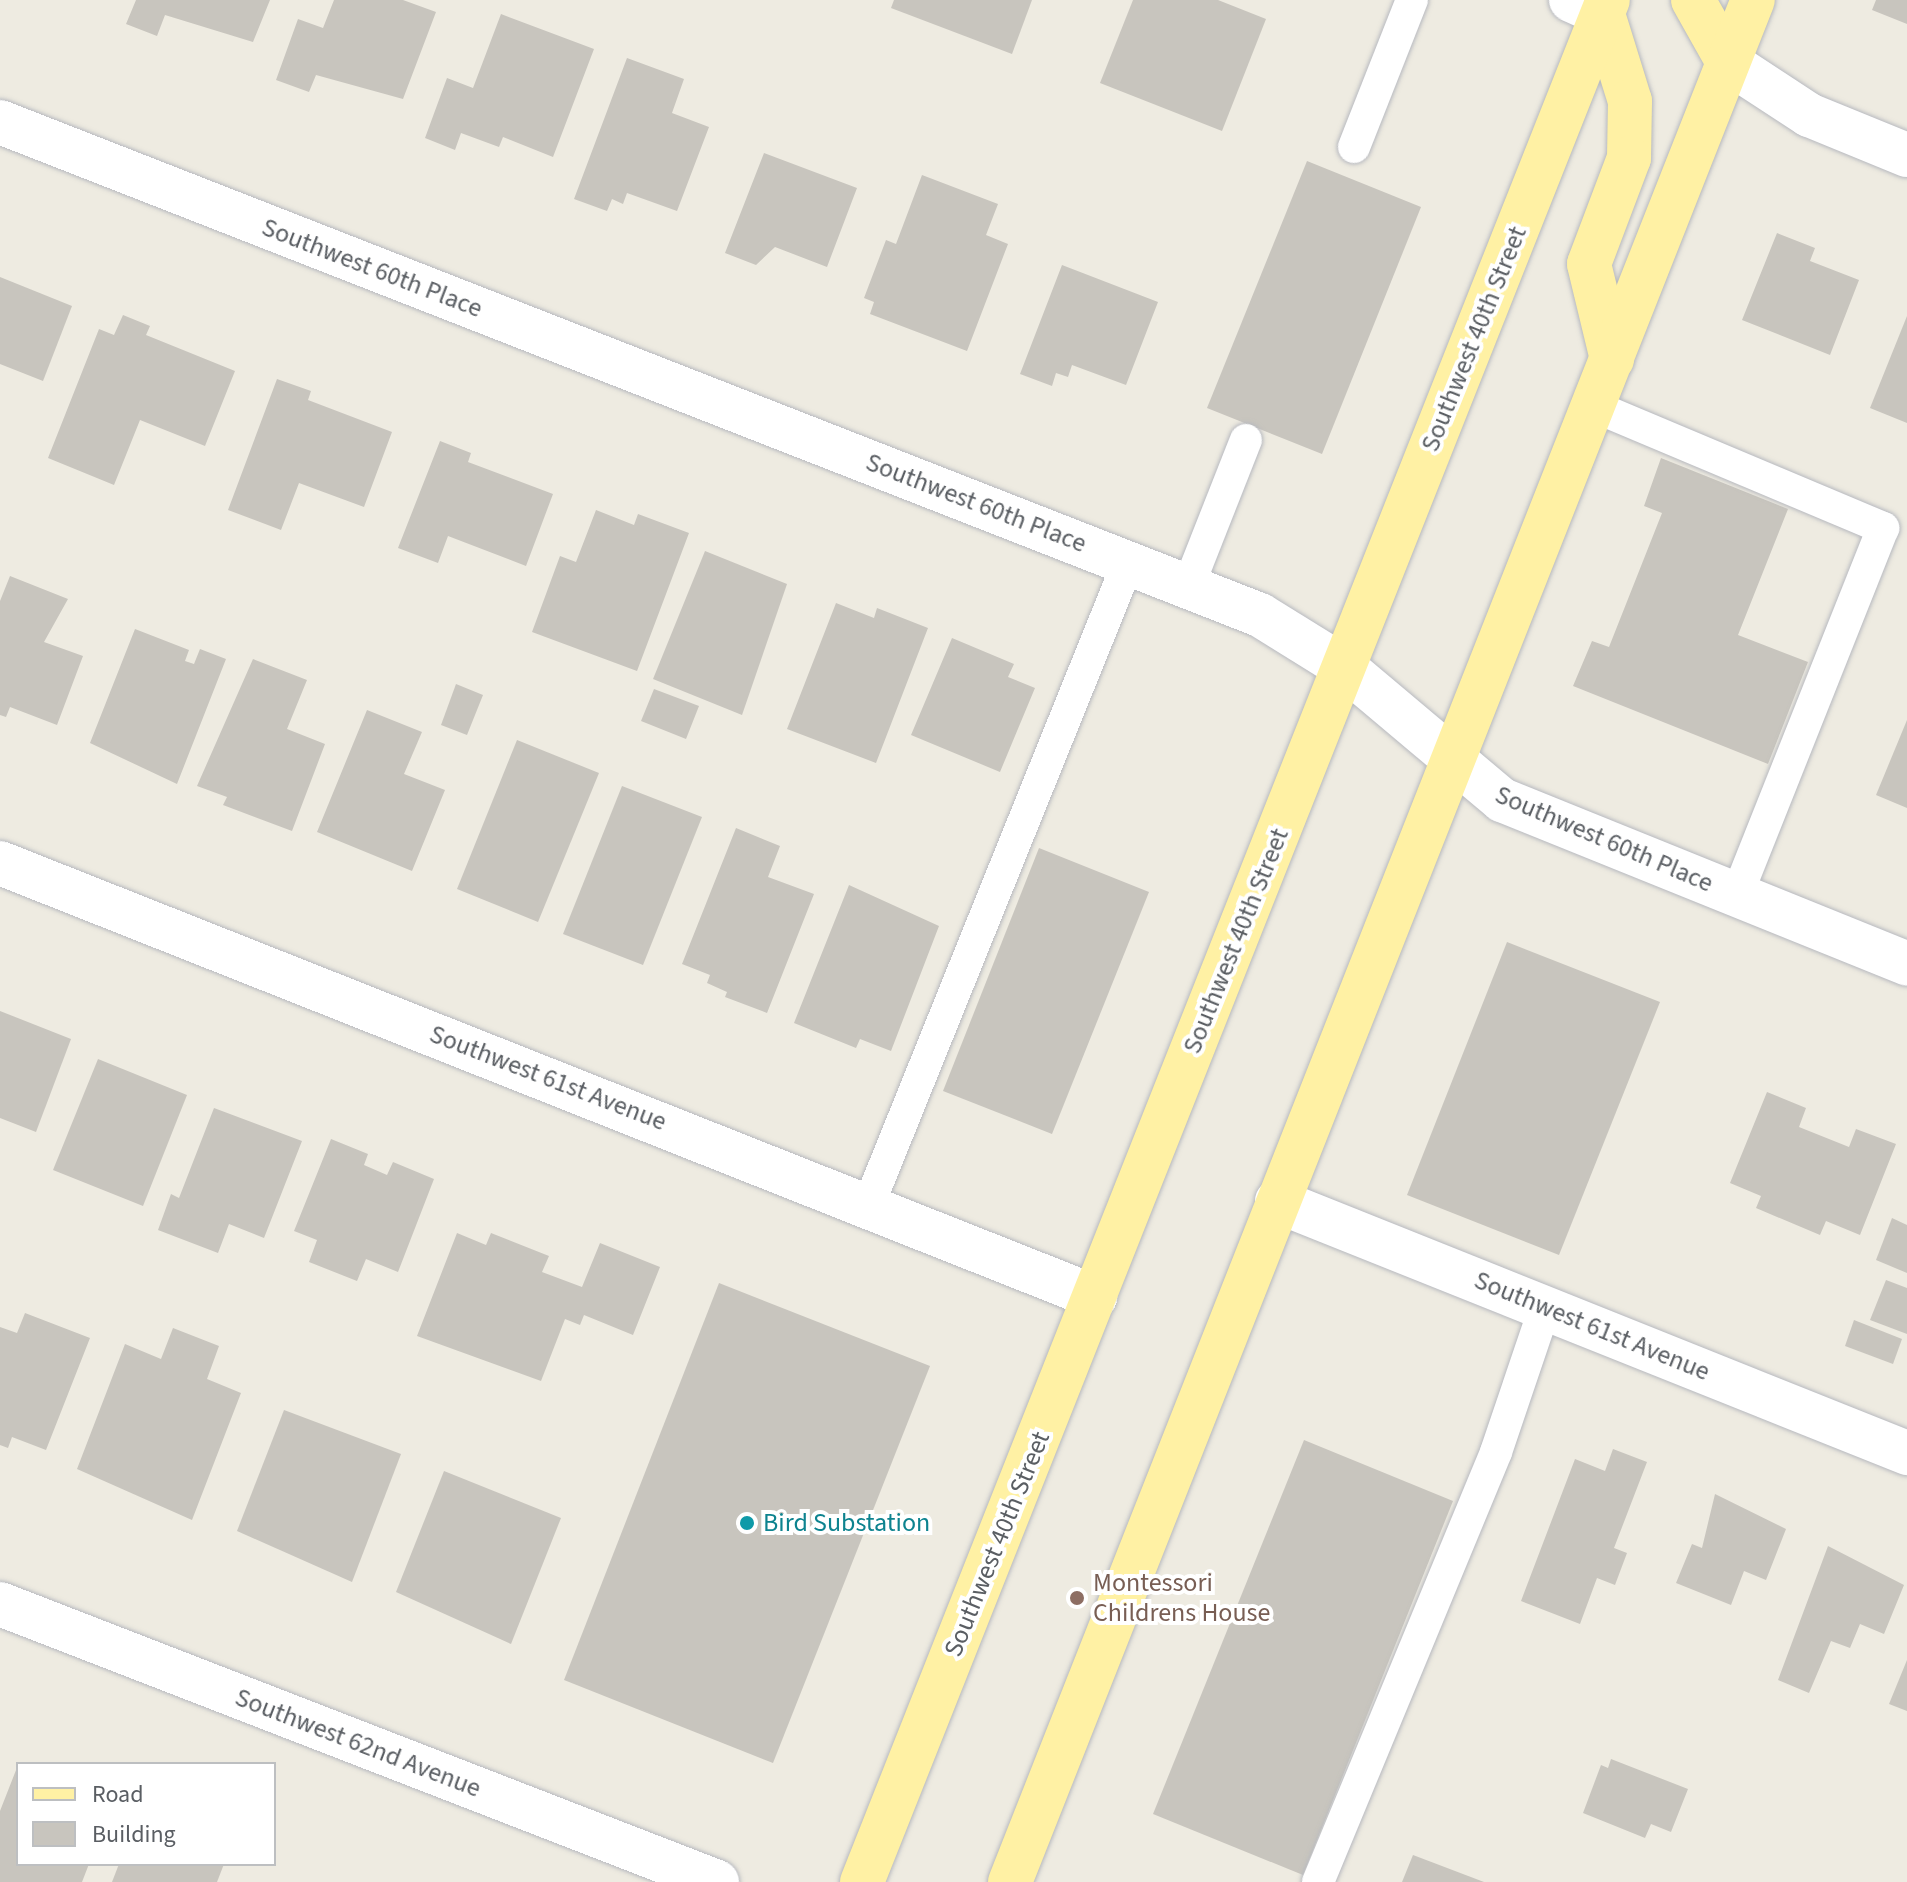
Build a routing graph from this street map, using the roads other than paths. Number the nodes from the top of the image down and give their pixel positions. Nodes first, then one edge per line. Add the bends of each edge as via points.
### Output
1 (1412, 0) edge
2 (1693, 0) edge
3 (1753, 0) edge
4 (1594, 5) edge
5 (1728, 62) junction
6 (0, 122) edge
7 (1354, 147) dead end
8 (1907, 155) edge
9 (1612, 359) junction
10 (1593, 406) junction
11 (1246, 440) dead end
12 (1128, 563) junction
13 (1188, 587) junction
14 (1344, 667) junction
15 (1452, 764) junction
16 (0, 863) edge
17 (1737, 895) junction
18 (1907, 964) edge
19 (1277, 1201) junction
20 (869, 1204) junction
21 (1095, 1297) junction
22 (1545, 1307) junction
23 (1907, 1453) edge
24 (0, 1604) edge
25 (717, 1882) edge
26 (862, 1882) edge
27 (1010, 1882) edge
28 (1318, 1882) edge

1 - 7 lane
2 - 5 main road
3 - 5 main road
4 - 9 main road via 1630,101 1629,158 1589,264
4 - 14 main road, Southwest 40th Street
5 - 8 street via 1809,115
5 - 9 main road
6 - 12 street, Southwest 60th Place
9 - 10 main road
10 - 15 main road
10 - 17 lane via 1883,528
11 - 13 lane
12 - 13 street, Southwest 60th Place
12 - 20 lane
13 - 14 street, Southwest 60th Place via 1283,626
14 - 15 street, Southwest 60th Place
14 - 21 main road, Southwest 40th Street
15 - 17 street, Southwest 60th Place via 1502,800
15 - 19 main road
16 - 20 street, Southwest 61st Avenue
17 - 18 street, Southwest 60th Place
19 - 22 street, Southwest 61st Avenue
19 - 27 main road
20 - 21 street, Southwest 61st Avenue
21 - 26 main road, Southwest 40th Street
22 - 23 street, Southwest 61st Avenue
22 - 28 lane via 1496,1452
24 - 25 street, Southwest 62nd Avenue

